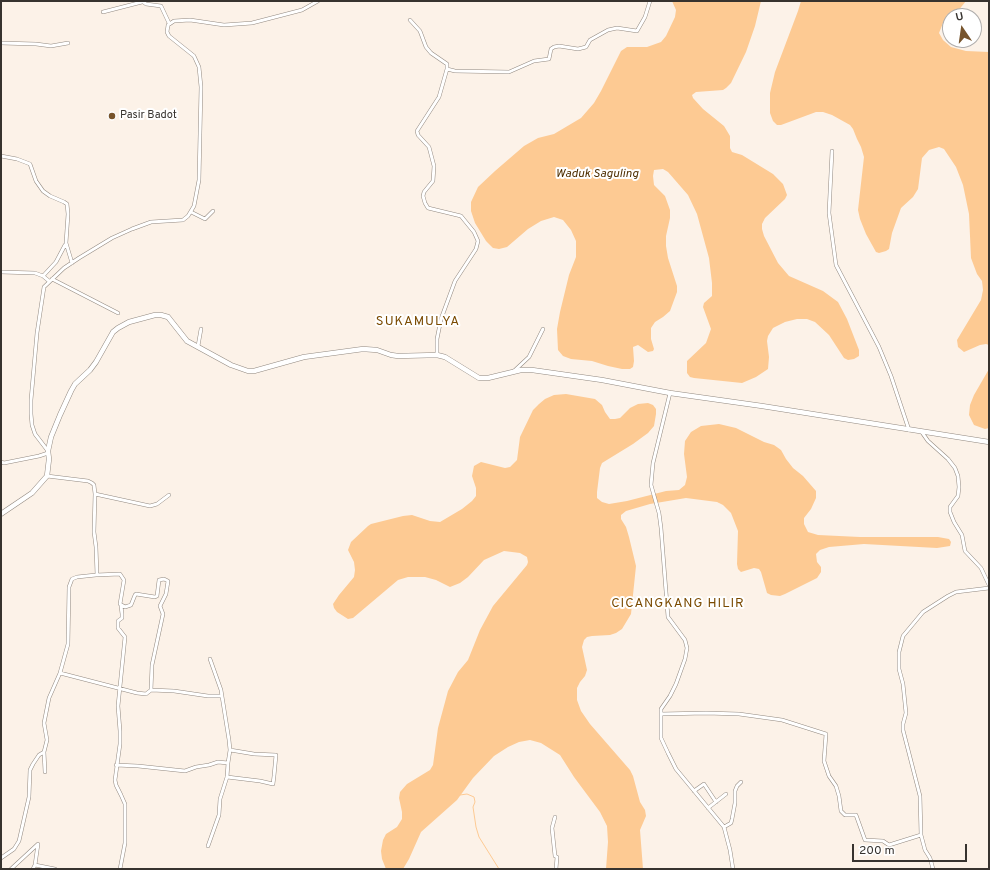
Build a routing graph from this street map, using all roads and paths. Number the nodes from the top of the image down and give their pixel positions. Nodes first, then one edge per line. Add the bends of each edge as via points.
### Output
1 (142, 1) edge
2 (318, 1) edge
3 (650, 1) edge
4 (102, 12) dead end
5 (410, 20) dead end
6 (169, 23) junction
7 (1, 43) edge
8 (68, 43) dead end
9 (447, 69) junction
10 (832, 151) dead end
11 (1, 156) edge
12 (213, 210) dead end
13 (191, 212) junction
14 (66, 243) junction
15 (72, 263) junction
16 (1, 272) edge
17 (43, 276) junction
18 (52, 278) junction
19 (49, 281) junction
20 (118, 312) dead end
21 (201, 329) dead end
22 (543, 329) dead end
23 (198, 346) junction
24 (436, 355) junction
25 (513, 372) junction
26 (670, 393) junction
27 (909, 430) junction
28 (921, 431) junction
29 (989, 442) edge
30 (48, 452) junction
31 (1, 462) edge
32 (46, 476) junction
33 (95, 494) junction
34 (169, 496) dead end
35 (1, 514) edge
36 (97, 575) junction
37 (989, 587) edge
38 (121, 606) junction
39 (210, 659) dead end
40 (60, 673) junction
41 (120, 689) junction
42 (151, 690) junction
43 (222, 696) junction
44 (661, 714) junction
45 (230, 750) junction
46 (44, 752) junction
47 (228, 763) junction
48 (116, 765) junction
49 (45, 772) dead end
50 (227, 777) junction
51 (741, 782) dead end
52 (694, 791) junction
53 (726, 794) dead end
54 (716, 802) junction
55 (708, 808) junction
56 (555, 817) dead end
57 (724, 827) junction
58 (921, 835) junction
59 (208, 846) dead end
60 (1, 858) edge
61 (35, 865) junction
62 (11, 869) edge
63 (33, 869) edge
64 (55, 869) edge
65 (120, 869) edge
66 (556, 869) edge
67 (733, 869) edge
68 (933, 869) edge

1 - 4 street
1 - 6 street via 161,6
2 - 6 street via 302,10 252,24 224,25 190,20
3 - 9 street via 637,31 617,28 590,40 586,47 554,47 549,59 534,61 509,72 463,72
5 - 9 street via 420,31 431,54 447,64
6 - 13 street via 169,36 194,56 200,73 199,180
7 - 8 street via 51,46
9 - 24 street via 439,97 417,131 429,147 434,166 433,182 423,196 428,208 460,216 474,232 478,241 476,249 455,281 443,313
10 - 27 street via 829,214 836,265 879,347
11 - 14 street via 30,164 43,191 67,204
12 - 13 street via 205,219
13 - 15 street via 183,220 151,222 132,229 99,245
14 - 15 street
14 - 17 street via 56,262
15 - 18 street
16 - 17 street via 35,273
17 - 19 street
18 - 19 street
18 - 20 street
19 - 30 street via 42,294 31,400 32,426
21 - 23 street
22 - 25 street via 529,357
23 - 24 main road via 231,365 248,371 304,357 363,349 398,356
23 - 30 main road via 184,338 164,315 142,318 118,328 110,336 96,362 71,391 54,428
24 - 25 main road via 446,357 480,378
25 - 26 main road via 532,370
26 - 27 main road
26 - 44 street via 653,463 651,484 659,513 668,617 685,640 687,648 676,684
27 - 28 main road
28 - 29 main road
28 - 37 street via 955,468 958,476 958,496 950,507 950,512 962,535 965,551 981,568
30 - 31 street
30 - 32 main road via 49,469
32 - 33 street via 92,482
32 - 35 main road via 32,493
33 - 34 street via 150,506
33 - 36 street
36 - 38 street via 122,576 124,580
36 - 40 street via 77,576 70,581 68,644
37 - 58 street via 956,592 923,612 904,636 899,652 906,713 903,730 920,796
38 - 41 street via 122,618 118,621 118,628 125,637
38 - 42 street via 131,605 136,594 157,596 160,580 168,581 166,594 160,606 163,614 152,665
39 - 43 street
40 - 41 street
40 - 46 street via 49,698 44,723 47,740
41 - 42 street via 146,694
41 - 48 street via 120,732
42 - 43 street
43 - 45 street
44 - 52 street via 661,738 676,769
44 - 58 street via 739,714 782,720 826,734 824,761 836,786 841,811 845,815 856,816 865,840 883,841 889,845
45 - 47 street
45 - 50 street via 276,755 274,776 273,784
46 - 49 street
46 - 60 street via 39,755 30,770 29,796 19,841 14,849
47 - 48 street via 218,762 185,771
47 - 50 street
48 - 65 street via 116,785 125,804 125,843
50 - 59 street via 220,799 219,815
51 - 57 street via 735,791 731,823
52 - 54 street via 704,784
52 - 55 street
53 - 54 street
54 - 55 street
55 - 57 street
56 - 66 street via 552,828 555,856 558,857
57 - 67 street
58 - 68 street
61 - 62 street via 38,844
61 - 63 street
61 - 64 street

